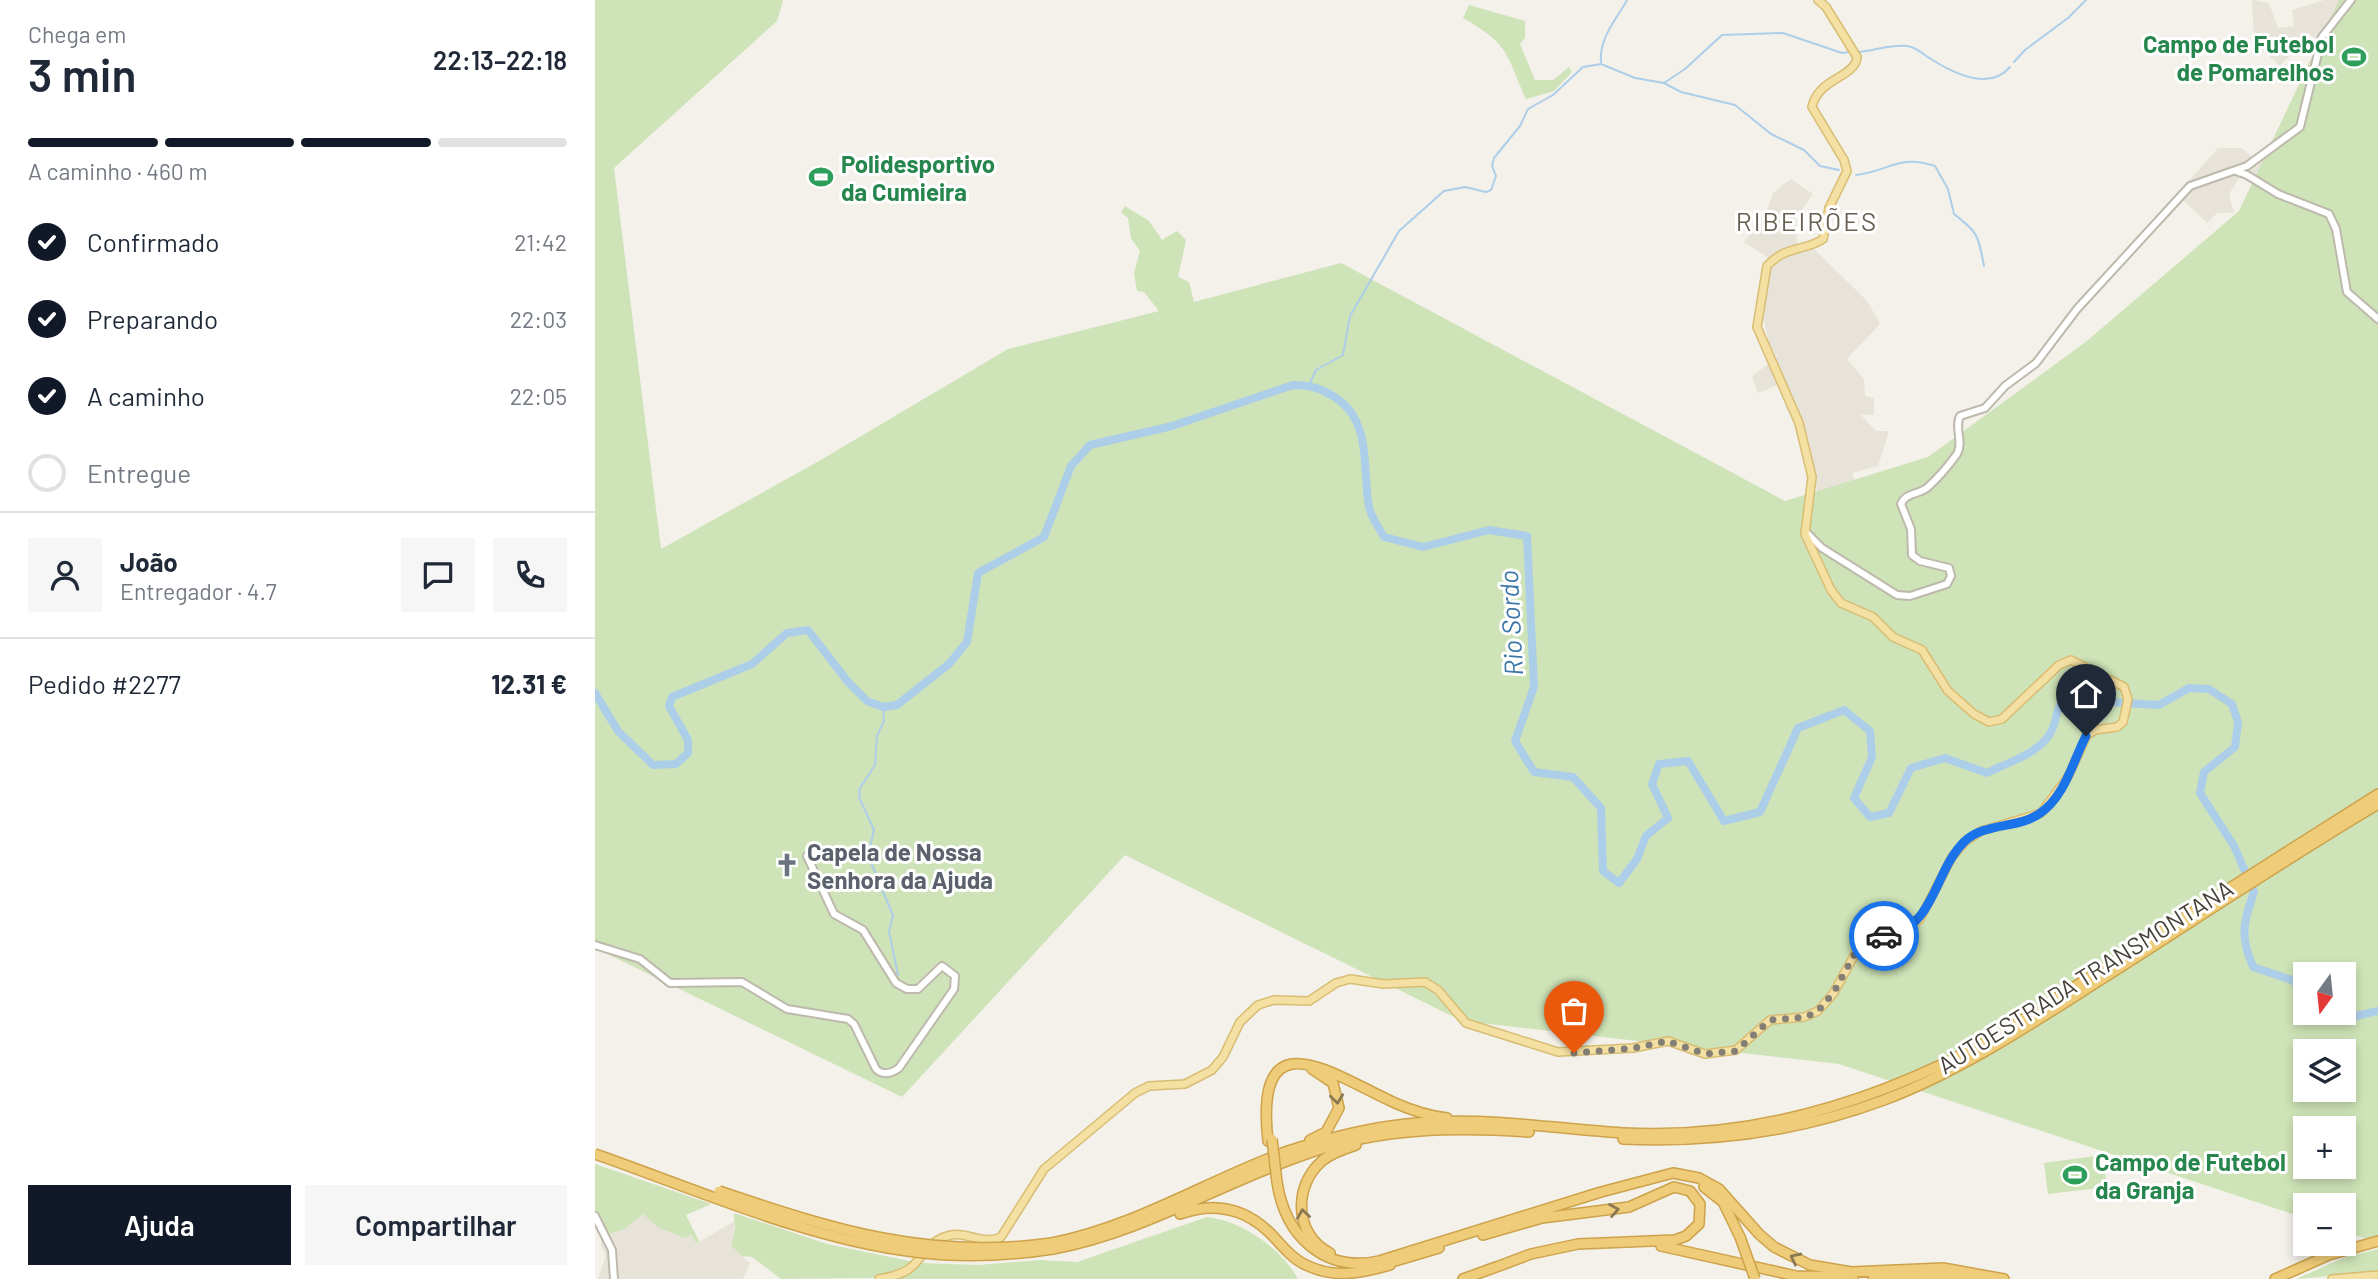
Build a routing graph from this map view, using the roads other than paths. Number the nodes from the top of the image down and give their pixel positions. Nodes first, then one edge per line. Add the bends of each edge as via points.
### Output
1 (1818, 0) edge
2 (2351, 0) edge
3 (2250, 164) junction
4 (2234, 171) junction
5 (2252, 177) junction
6 (2378, 319) edge
7 (1804, 531) junction
8 (1828, 552) junction
9 (1815, 557) junction
10 (2378, 794) edge
11 (2378, 804) edge
12 (2357, 812) junction
13 (807, 856) dead end
14 (595, 945) edge
15 (2127, 958) junction
16 (1493, 1123) junction
17 (1425, 1130) junction
18 (1270, 1140) junction
19 (595, 1149) edge
20 (1287, 1152) junction
21 (595, 1154) edge
22 (1714, 1186) junction
23 (595, 1216) edge
24 (1148, 1222) junction
25 (1522, 1224) junction
26 (1743, 1238) junction
27 (1459, 1239) junction
28 (2378, 1243) edge
29 (1052, 1246) junction
30 (1394, 1259) junction
31 (1711, 1259) junction
32 (1491, 1269) junction
33 (1922, 1275) junction
34 (2378, 1275) edge
35 (614, 1279) edge
36 (879, 1279) edge
37 (1463, 1279) edge
38 (1474, 1279) edge
39 (1757, 1279) edge
40 (1783, 1279) edge
41 (1797, 1279) edge
42 (1873, 1279) edge
43 (1897, 1279) edge
44 (1972, 1279) edge
45 (1994, 1279) edge
46 (2004, 1279) edge
47 (2275, 1279) edge
48 (2284, 1279) edge
49 (2332, 1279) edge

1 - 7 main road via 1857,57 1856,64 1825,84 1812,107 1847,171 1829,208 1823,239 1796,247 1767,266 1756,323 1794,406 1810,467
2 - 3 street via 2322,37 2301,125
3 - 4 street
3 - 5 street
4 - 5 street
4 - 8 street via 2187,188 2077,309 2036,363 1985,408 1960,416 1956,454 1927,488 1901,504 1911,529 1912,555 1949,568 1947,584 1899,595
5 - 6 street via 2273,192 2329,214 2347,292
7 - 8 street
7 - 9 main road
8 - 9 street
9 - 36 main road via 1838,601 1874,618 1896,638 1920,649 1948,691 1981,719 1995,722 2005,718 2069,660 2116,681 2126,692 2122,724 2087,735 2069,777 2041,813 1981,831 1966,841 1952,857 1919,921 1860,945 1832,996 1818,1011 1806,1017 1770,1020 1736,1051 1705,1054 1667,1041 1635,1048 1558,1052 1466,1023 1423,981 1342,980 1309,1001 1274,1000 1258,1005 1240,1022 1212,1070 1185,1084 1145,1087 1132,1095 1042,1172 1001,1237 988,1240 954,1234 940,1238 907,1270
10 - 12 highway, AUTOESTRADA TRANSMONTANA
11 - 12 highway, AUTOESTRADA TRANSMONTANA
12 - 15 highway, AUTOESTRADA TRANSMONTANA
13 - 14 street via 834,914 865,932 901,986 912,990 923,986 939,967 947,967 955,976 954,989 899,1066 889,1073 876,1069 848,1019 787,1009 742,982 670,983 640,959
15 - 16 highway, AUTOESTRADA TRANSMONTANA via 1937,1069 1878,1093 1794,1118 1740,1127 1627,1133
15 - 17 highway, AUTOESTRADA TRANSMONTANA via 2046,1015 1931,1081 1827,1118 1743,1135 1693,1139
16 - 18 highway via 1423,1113 1321,1065 1305,1062 1282,1069 1268,1086
16 - 20 highway, AUTOESTRADA TRANSMONTANA via 1392,1126 1345,1134
17 - 24 highway, AUTOESTRADA TRANSMONTANA via 1314,1151
30 -> 17 highway via 1353,1260 1323,1249 1305,1227 1303,1190 1315,1167 1332,1154
18 -> 20 highway via 1273,1088 1297,1069 1319,1070 1333,1083 1339,1100 1335,1121 1327,1132
18 - 30 highway, bridge via 1275,1182 1286,1216 1302,1241 1336,1261 1354,1264
19 - 29 highway, AUTOESTRADA TRANSMONTANA, bridge via 805,1219 890,1241 980,1248
20 - 29 highway, AUTOESTRADA TRANSMONTANA via 1145,1215
21 - 29 highway, AUTOESTRADA TRANSMONTANA, bridge via 796,1224 890,1248 972,1256
22 - 26 highway via 1734,1212
22 - 27 highway via 1686,1174 1660,1174
46 -> 22 highway via 1953,1268 1851,1272 1810,1265 1774,1247
23 - 35 street via 613,1253
24 - 29 highway, AUTOESTRADA TRANSMONTANA via 1091,1241
24 - 30 highway via 1198,1207 1222,1207 1252,1218 1290,1254 1315,1269 1349,1274
25 - 26 highway via 1673,1178 1711,1191 1731,1214
25 - 27 highway
25 -> 32 highway via 1629,1207 1674,1187 1690,1191 1701,1210 1695,1229 1675,1240 1578,1244 1523,1256
26 - 39 highway, bridge
27 - 30 highway
28 - 47 highway via 2329,1255
28 - 48 highway
31 - 38 highway via 1659,1247 1602,1245 1551,1253
31 - 40 highway
31 - 41 highway
32 - 37 highway
32 - 45 highway via 1573,1246 1624,1242 1675,1248 1820,1279 1921,1270
33 - 42 highway
33 - 43 highway
33 - 44 highway
34 - 49 main road

